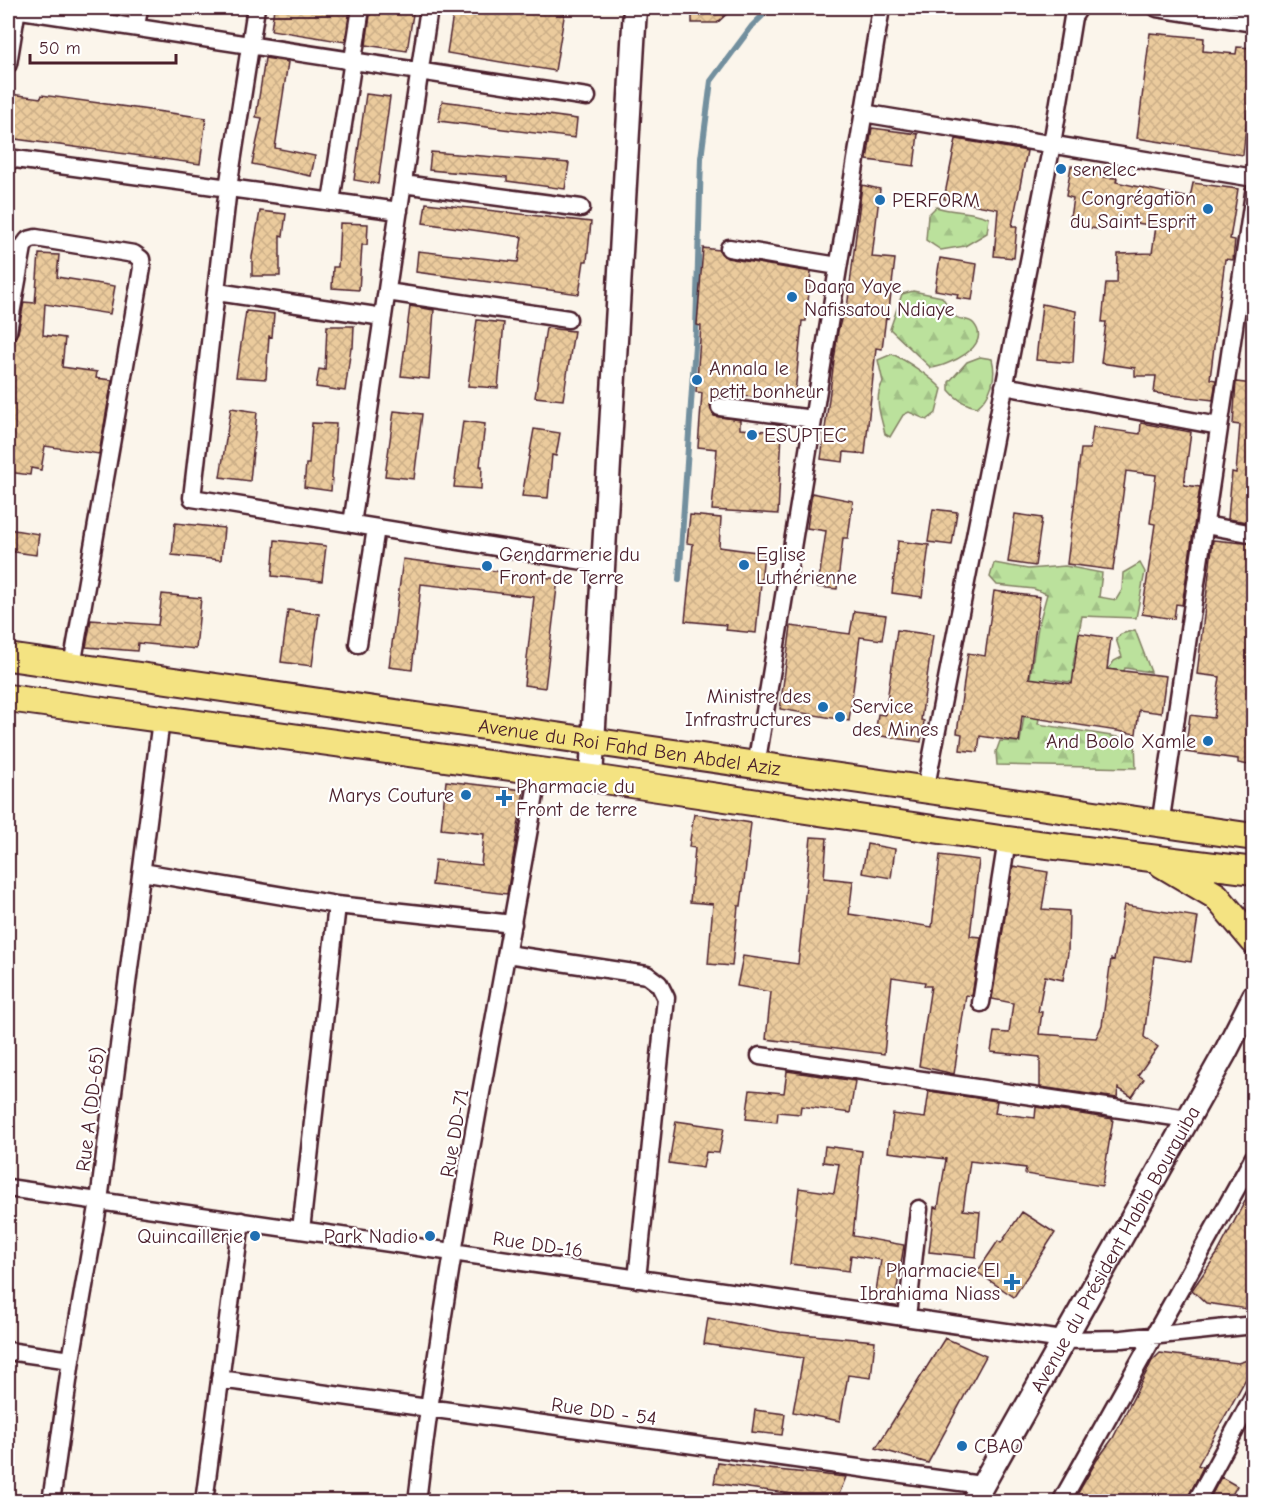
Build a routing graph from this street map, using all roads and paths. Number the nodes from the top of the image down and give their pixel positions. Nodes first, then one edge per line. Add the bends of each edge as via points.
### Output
1 (14, 8) edge
2 (139, 8) edge
3 (256, 8) edge
4 (361, 8) edge
5 (429, 8) edge
6 (635, 8) edge
7 (881, 8) edge
8 (1079, 8) edge
9 (1157, 8) edge
10 (1254, 23) edge
11 (136, 27) junction
12 (250, 45) junction
13 (352, 61) junction
14 (8, 64) edge
15 (420, 71) junction
16 (587, 97) dead end
17 (863, 113) junction
18 (1052, 144) junction
19 (8, 158) edge
20 (1254, 178) edge
21 (403, 184) junction
22 (228, 188) junction
23 (1254, 193) edge
24 (331, 202) junction
25 (581, 208) dead end
26 (399, 211) junction
27 (729, 248) dead end
28 (838, 266) junction
29 (217, 292) junction
30 (387, 292) junction
31 (383, 317) junction
32 (568, 319) dead end
33 (8, 332) edge
34 (1004, 386) junction
35 (720, 407) dead end
36 (813, 419) junction
37 (1219, 426) junction
38 (352, 524) junction
39 (1204, 525) junction
40 (376, 528) junction
41 (1254, 534) edge
42 (602, 564) junction
43 (358, 644) dead end
44 (8, 657) edge
45 (72, 666) junction
46 (8, 698) edge
47 (161, 720) junction
48 (592, 740) junction
49 (756, 766) junction
50 (539, 772) junction
51 (591, 778) junction
52 (925, 791) junction
53 (1160, 825) junction
54 (1254, 837) edge
55 (1007, 840) junction
56 (1151, 858) junction
57 (1254, 871) edge
58 (142, 872) junction
59 (337, 905) junction
60 (513, 924) junction
61 (1254, 941) edge
62 (507, 954) junction
63 (1254, 996) edge
64 (981, 1002) dead end
65 (760, 1056) dead end
66 (1188, 1119) junction
67 (1254, 1156) edge
68 (8, 1188) edge
69 (99, 1201) junction
70 (920, 1209) dead end
71 (241, 1221) junction
72 (301, 1230) junction
73 (453, 1253) junction
74 (637, 1279) junction
75 (907, 1317) junction
76 (1254, 1325) edge
77 (1153, 1335) junction
78 (1063, 1340) junction
79 (8, 1351) edge
80 (71, 1360) junction
81 (220, 1379) junction
82 (1254, 1395) edge
83 (428, 1408) junction
84 (977, 1493) edge
85 (51, 1502) edge
86 (204, 1502) edge
87 (417, 1502) edge
88 (1061, 1502) edge
89 (1196, 1502) edge

1 - 11 street
1 - 14 street
2 - 11 street
3 - 12 street
4 - 13 street
5 - 15 street
6 - 42 street
7 - 17 street
8 - 18 street via 1073,17
9 - 10 street
11 - 12 street
12 - 13 street
12 - 22 street
13 - 15 street
13 - 24 street
15 - 16 street
15 - 21 street
17 - 18 street
17 - 28 street
18 - 20 street
18 - 34 street
19 - 22 street
21 - 25 street
21 - 26 street
22 - 24 street
22 - 29 street
23 - 37 street
24 - 26 street
26 - 30 street
27 - 28 street
28 - 36 street
29 - 31 street
29 - 38 street via 192,498
30 - 31 street
30 - 32 street
31 - 38 street
33 - 45 street via 23,247 28,240 36,238 134,254 141,259
34 - 37 street
34 - 52 street
35 - 36 street
36 - 49 street
37 - 39 street
38 - 40 street
39 - 41 street
39 - 53 street
40 - 42 street
40 - 43 street
42 - 48 street
44 - 45 main road, Avenue du Roi Fahd Ben Abdel Aziz
45 - 48 main road, Avenue du Roi Fahd Ben Abdel Aziz
46 - 47 main road, Avenue du Roi Fahd Ben Abdel Aziz
47 - 50 main road, Avenue du Roi Fahd Ben Abdel Aziz
47 - 58 street, Rue A (DD-65)
48 - 49 main road, Avenue du Roi Fahd Ben Abdel Aziz
48 - 51 street
49 - 52 main road, Avenue du Roi Fahd Ben Abdel Aziz
50 - 51 main road, Avenue du Roi Fahd Ben Abdel Aziz
50 - 60 street, Rue DD-71
51 - 55 main road, Avenue du Roi Fahd Ben Abdel Aziz
52 - 53 main road, Avenue du Roi Fahd Ben Abdel Aziz
53 - 54 main road, Avenue du Roi Fahd Ben Abdel Aziz
55 - 56 main road, Avenue du Roi Fahd Ben Abdel Aziz
55 - 64 street
56 - 57 main road, Avenue du Roi Fahd Ben Abdel Aziz
56 - 61 main road via 1215,896
58 - 59 street
58 - 69 street, Rue A (DD-65)
59 - 60 street
59 - 72 street
60 - 62 street, Rue DD-71
62 - 73 street, Rue DD-71
62 - 74 street via 647,975 659,984 666,998
63 - 66 street, Avenue du Président Habib Bourguiba
65 - 66 street
66 - 78 street, Avenue du Président Habib Bourguiba
67 - 77 street
68 - 69 street, Rue DD-16
69 - 71 street, Rue DD-16
69 - 80 street, Rue A (DD-65)
70 - 75 street
71 - 72 street, Rue DD-16
71 - 81 street
72 - 73 street, Rue DD-16
73 - 74 street, Rue DD-16
73 - 83 street, Rue DD-71
74 - 75 street, Rue DD-16
75 - 78 street, Rue DD-16
76 - 77 street, Rue DD-16
77 - 78 street, Rue DD-16
77 - 88 street
78 - 84 street, Avenue du Président Habib Bourguiba
79 - 80 street
80 - 85 street, Rue A (DD-65)
81 - 83 street, Rue DD - 54
81 - 86 street
82 - 89 street
83 - 84 street, Rue DD - 54
83 - 87 street, Rue DD-71

